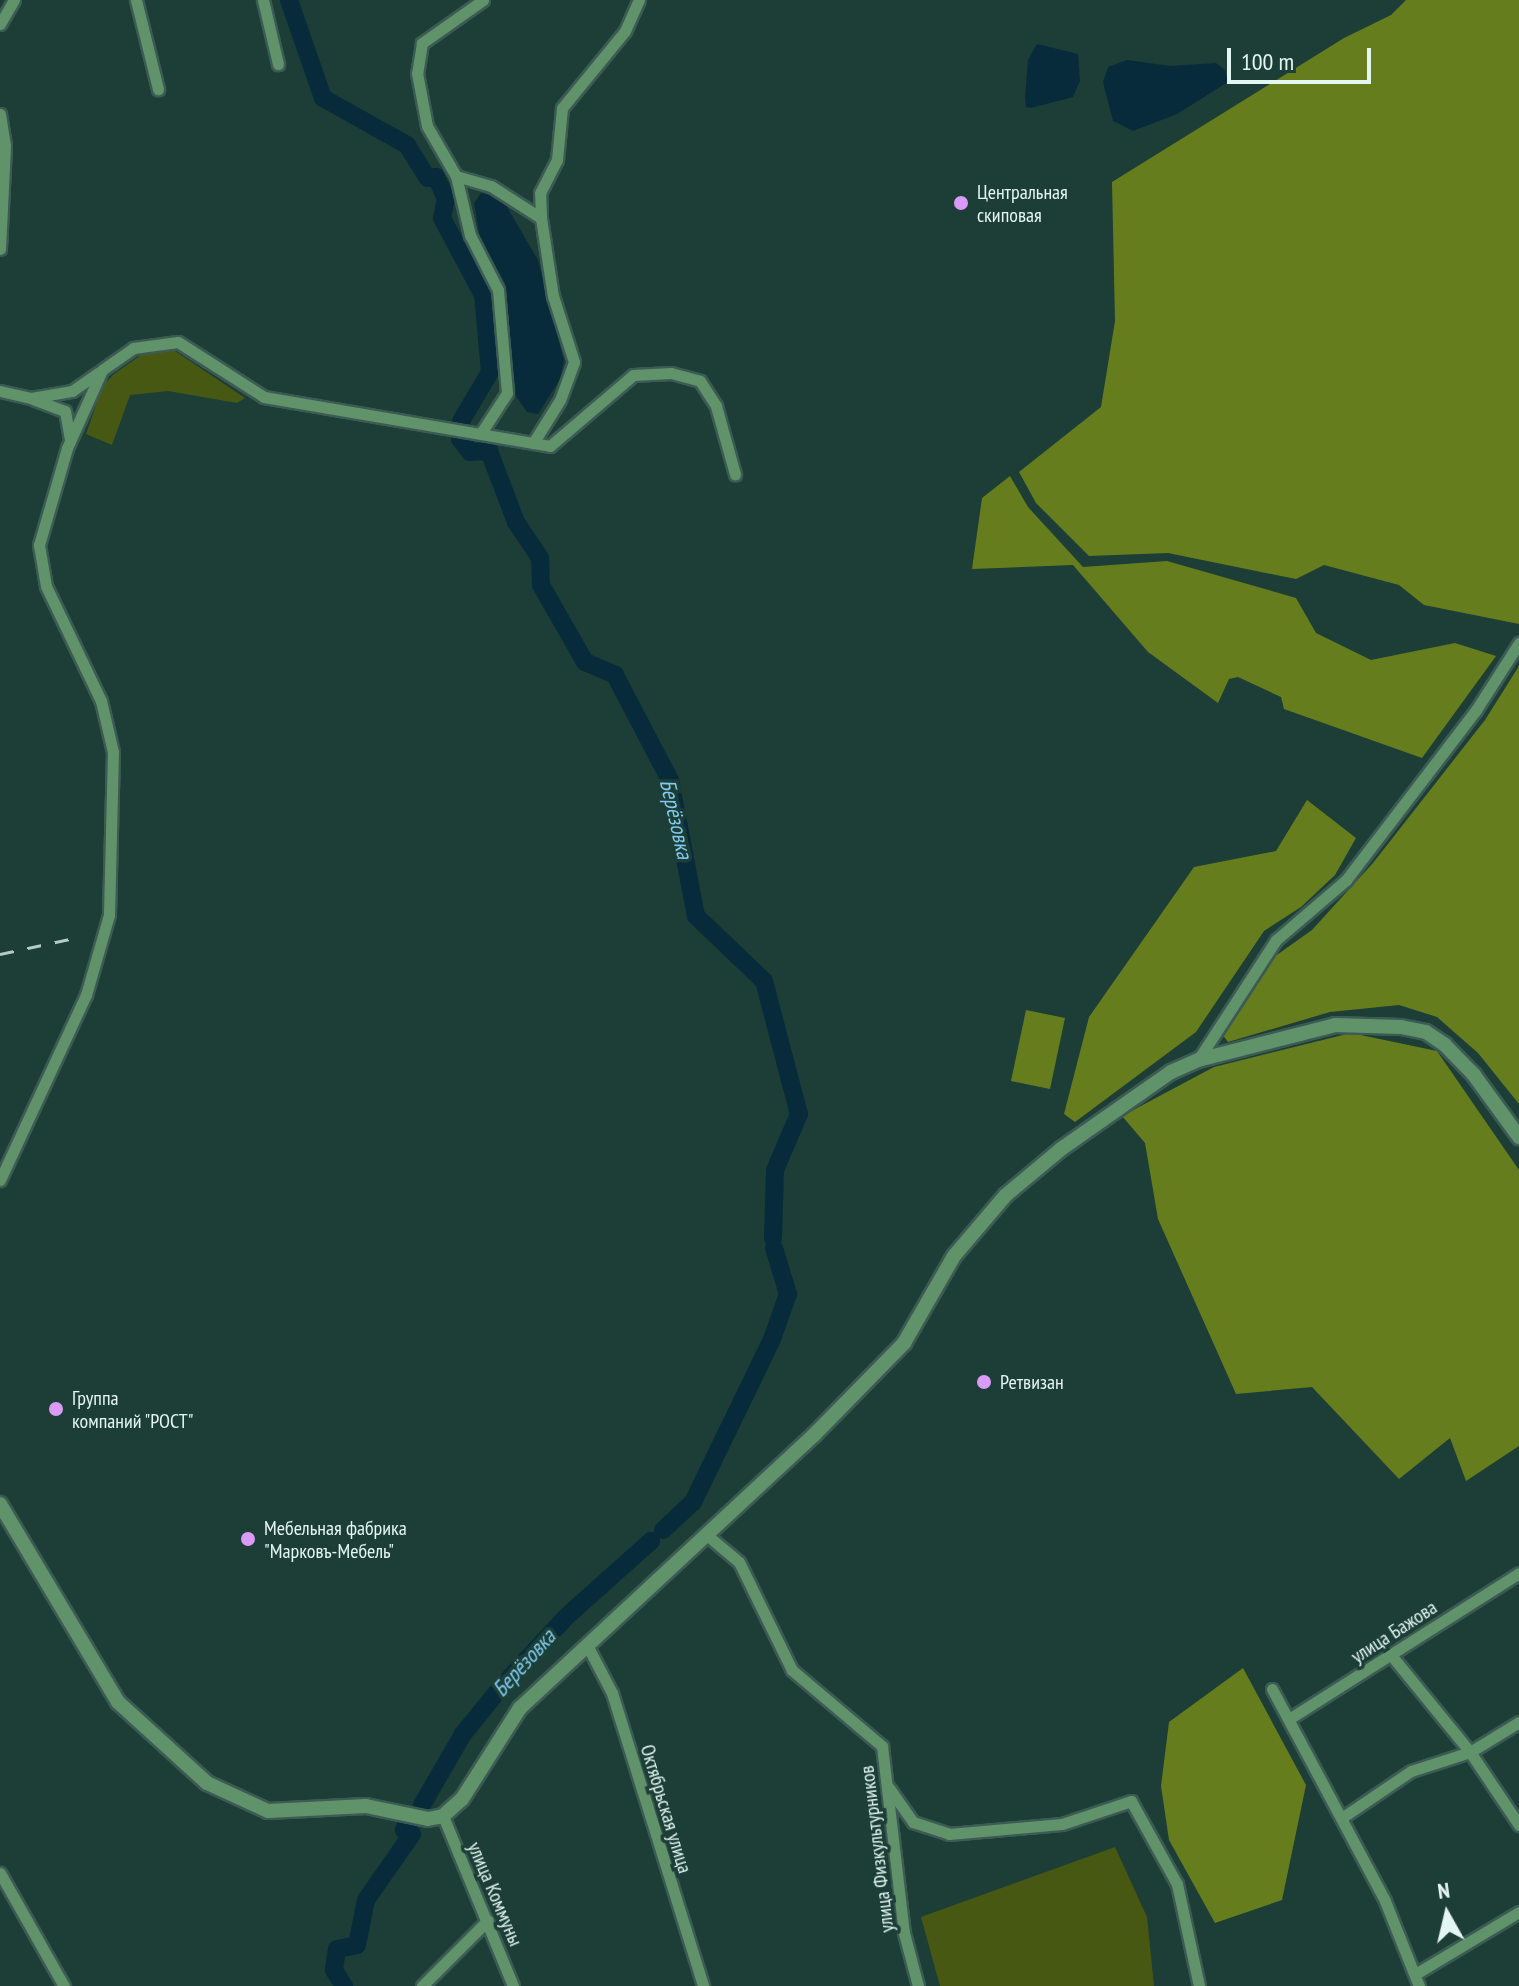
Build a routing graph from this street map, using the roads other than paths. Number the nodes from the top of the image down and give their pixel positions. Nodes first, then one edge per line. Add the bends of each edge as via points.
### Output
1 (14, 0) edge
2 (136, 0) edge
3 (263, 0) edge
4 (483, 0) edge
5 (639, 0) edge
6 (0, 24) edge
7 (278, 64) dead end
8 (158, 89) dead end
9 (0, 114) edge
10 (456, 176) junction
11 (541, 218) junction
12 (0, 249) edge
13 (102, 370) junction
14 (0, 391) edge
15 (31, 398) junction
16 (481, 433) junction
17 (70, 440) junction
18 (533, 443) junction
19 (735, 474) dead end
20 (1519, 643) edge
21 (1198, 1060) junction
22 (1519, 1137) edge
23 (0, 1180) edge
24 (0, 1504) edge
25 (708, 1536) junction
26 (1519, 1573) edge
27 (587, 1645) junction
28 (1391, 1655) junction
29 (1272, 1689) dead end
30 (1289, 1719) junction
31 (1519, 1722) edge
32 (1470, 1752) junction
33 (889, 1787) junction
34 (443, 1816) junction
35 (1343, 1817) junction
36 (1519, 1825) edge
37 (0, 1873) edge
38 (1519, 1912) edge
39 (488, 1920) junction
40 (1417, 1973) junction
41 (64, 1986) edge
42 (422, 1986) edge
43 (513, 1986) edge
44 (703, 1986) edge
45 (918, 1986) edge
46 (1199, 1986) edge
47 (1419, 1986) edge

1 - 6 street
2 - 8 street
3 - 7 street
4 - 10 street via 422,43 417,73 427,126
5 - 11 street via 625,31 562,108 557,160 540,193
9 - 12 street via 5,146
10 - 11 street via 491,186
10 - 16 street via 470,235 498,290 507,393
11 - 18 street via 553,296 574,362 560,400
13 - 15 street via 72,391
13 - 16 street via 133,348 178,342 264,397
13 - 17 street
14 - 15 street
15 - 17 street via 65,411
16 - 18 street
17 - 23 street via 44,518 39,563 101,701 113,752 109,915 86,995
18 - 19 street via 550,446 633,375 671,373 700,381 716,406
20 - 21 street via 1476,710 1346,880 1276,940
21 - 22 street via 1335,1025 1426,1032 1474,1075
21 - 25 street via 1171,1072 1061,1149 1006,1195 954,1256 904,1343
24 - 34 street via 118,1702 207,1783 268,1811 366,1806 428,1819
25 - 27 street
25 - 33 street, улица Физкультурников via 739,1562 792,1670 882,1746
26 - 28 street, улица Бажова
27 - 34 street via 520,1708 462,1799
27 - 44 street, Октябрьская улица via 612,1693
28 - 30 street, улица Бажова
28 - 32 street
29 - 30 street
30 - 35 street
31 - 32 street
32 - 35 street via 1411,1771
32 - 36 street
33 - 45 street, улица Физкультурников via 904,1933
33 - 46 street via 913,1822 949,1834 1062,1824 1131,1801 1177,1884
34 - 39 street, улица Коммуны
35 - 40 street
37 - 41 street
38 - 40 street
39 - 42 street
39 - 43 street, улица Коммуны
40 - 47 street

